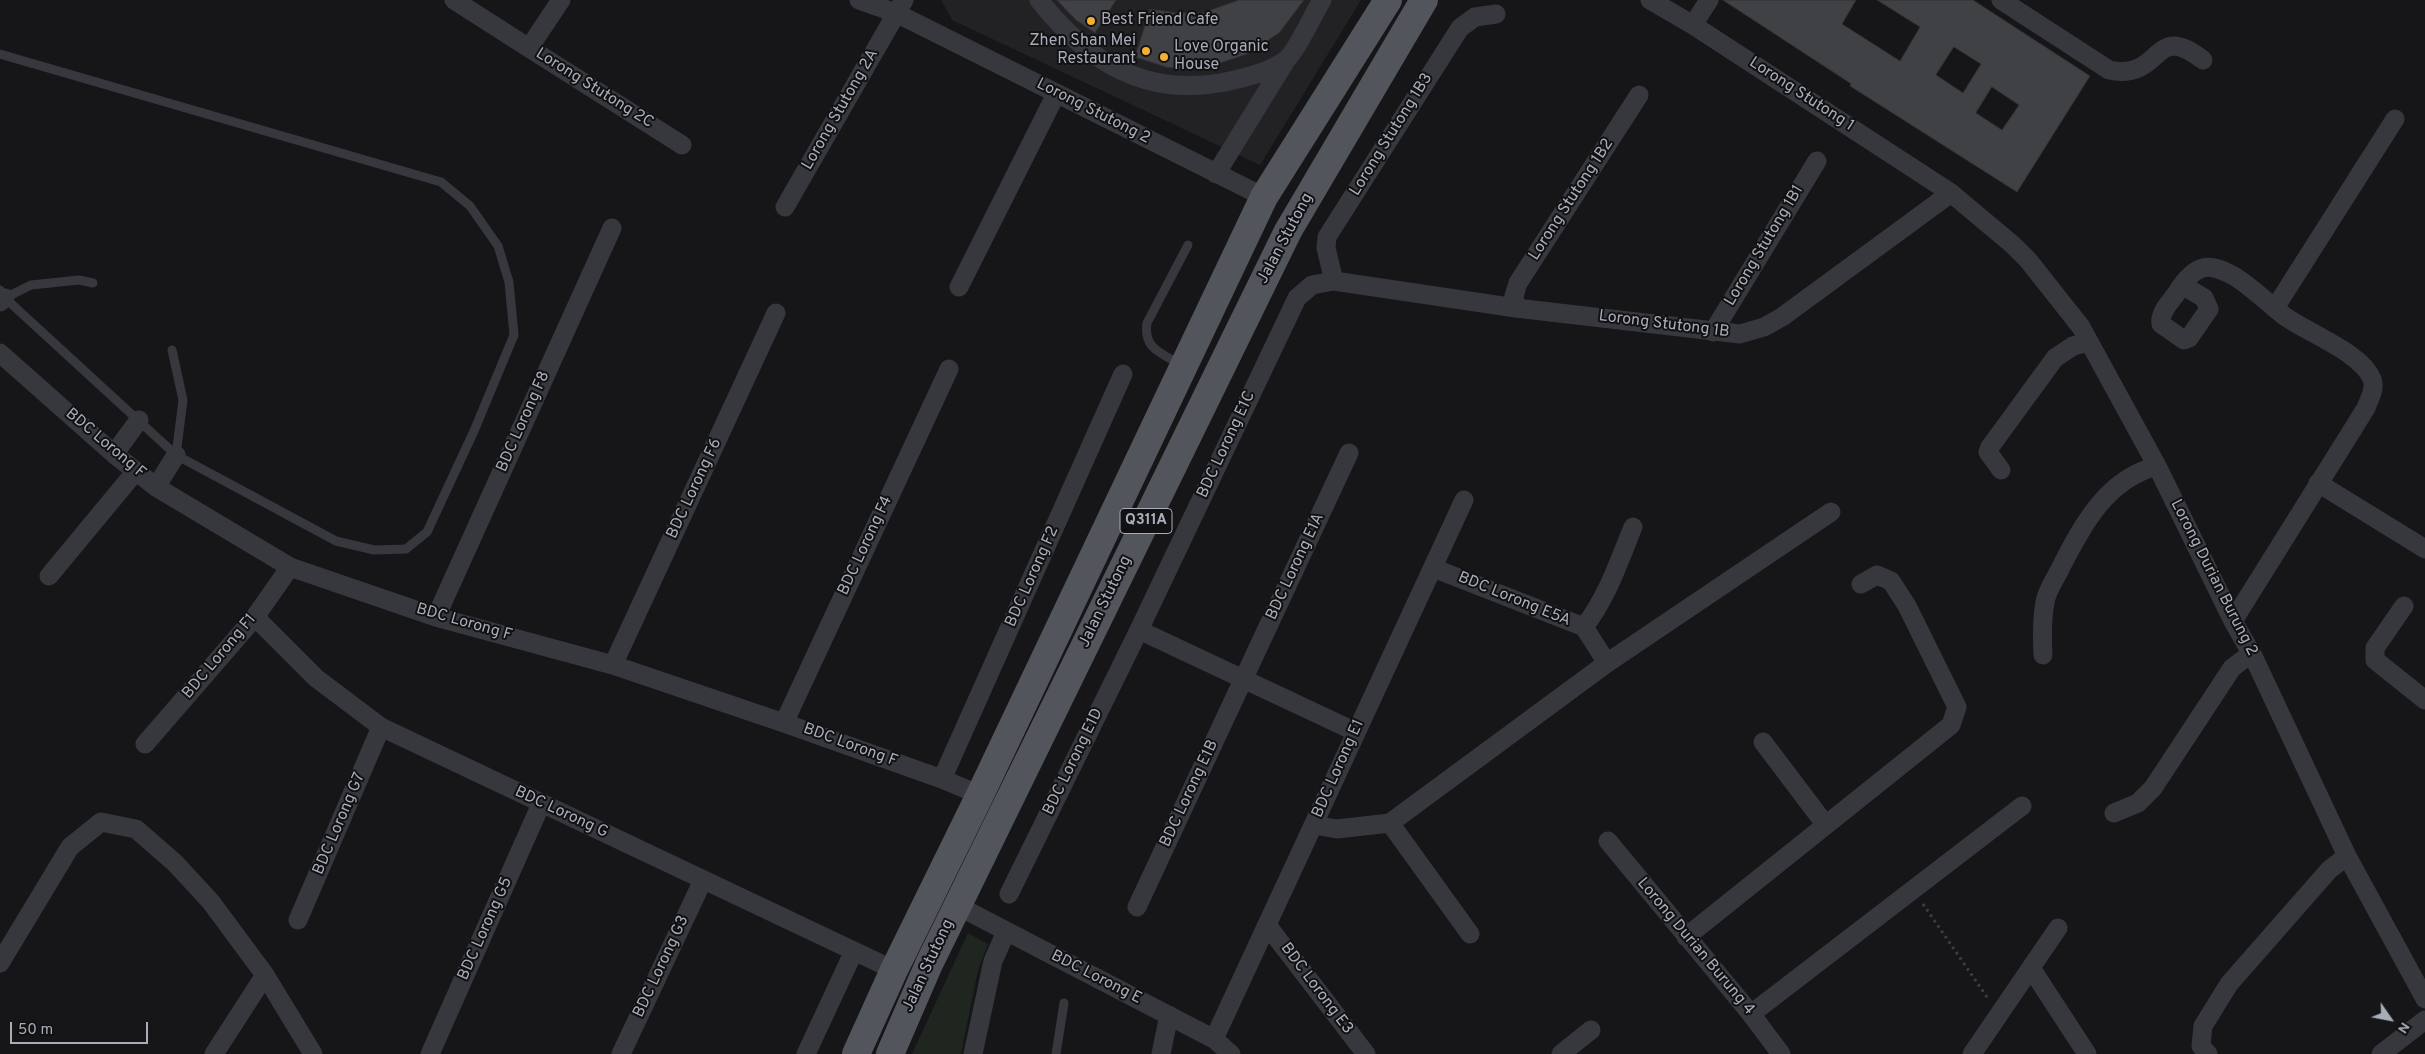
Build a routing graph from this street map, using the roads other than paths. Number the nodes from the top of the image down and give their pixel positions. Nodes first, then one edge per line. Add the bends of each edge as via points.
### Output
1 (454, 0) edge
2 (561, 0) edge
3 (859, 0) edge
4 (1039, 0) edge
5 (1322, 0) edge
6 (1388, 0) edge
7 (1397, 0) edge
8 (1424, 0) edge
9 (1435, 0) edge
10 (1650, 0) edge
11 (1709, 0) edge
12 (2001, 0) edge
13 (900, 6) edge
14 (1496, 14) dead end
15 (1693, 25) junction
16 (1402, 35) junction
17 (529, 48) junction
18 (0, 54) edge
19 (1288, 57) junction
20 (2203, 60) dead end
21 (1334, 86) junction
22 (1056, 94) junction
23 (1639, 95) dead end
24 (2395, 119) dead end
25 (682, 145) dead end
26 (1817, 161) dead end
27 (1216, 174) junction
28 (1951, 193) junction
29 (1264, 197) junction
30 (785, 207) dead end
31 (612, 228) dead end
32 (1188, 245) dead end
33 (1334, 281) junction
34 (93, 282) dead end
35 (2182, 285) dead end
36 (959, 288) dead end
37 (2, 297) edge
38 (1516, 308) junction
39 (2275, 308) junction
40 (776, 313) dead end
41 (1714, 332) junction
42 (2089, 342) junction
43 (172, 350) dead end
44 (1, 356) edge
45 (1184, 366) junction
46 (949, 369) dead end
47 (1123, 374) dead end
48 (139, 420) junction
49 (1349, 453) dead end
50 (114, 454) junction
51 (176, 454) junction
52 (2157, 466) junction
53 (2001, 470) dead end
54 (136, 471) junction
55 (2318, 483) junction
56 (156, 487) junction
57 (1464, 500) dead end
58 (1831, 512) dead end
59 (1633, 527) dead end
60 (2425, 548) edge
61 (290, 567) junction
62 (1433, 568) junction
63 (49, 576) dead end
64 (1861, 584) dead end
65 (2404, 606) dead end
66 (254, 617) junction
67 (436, 617) junction
68 (2233, 621) junction
69 (1584, 627) junction
70 (1139, 630) junction
71 (2043, 655) dead end
72 (2254, 658) junction
73 (1607, 663) junction
74 (613, 665) junction
75 (1244, 680) junction
76 (2425, 700) edge
77 (784, 722) junction
78 (382, 727) junction
79 (1356, 732) junction
80 (1763, 742) dead end
81 (145, 744) dead end
82 (942, 779) junction
83 (980, 795) junction
84 (541, 804) junction
85 (2022, 806) dead end
86 (2114, 813) dead end
87 (1390, 823) junction
88 (1825, 824) junction
89 (1314, 825) junction
90 (1608, 841) dead end
91 (2347, 856) junction
92 (703, 880) junction
93 (1009, 894) dead end
94 (958, 906) junction
95 (1137, 907) dead end
96 (298, 920) dead end
97 (1267, 925) junction
98 (2058, 928) dead end
99 (1006, 932) junction
100 (1470, 934) dead end
101 (1686, 937) junction
102 (854, 951) junction
103 (0, 963) edge
104 (929, 964) junction
105 (2031, 968) junction
106 (894, 970) junction
107 (266, 974) junction
108 (2425, 999) edge
109 (1064, 1003) dead end
110 (1751, 1014) junction
111 (1170, 1015) junction
112 (2425, 1020) edge
113 (1591, 1030) dead end
114 (1214, 1038) junction
115 (214, 1054) edge
116 (313, 1054) edge
117 (430, 1054) edge
118 (621, 1054) edge
119 (806, 1054) edge
120 (856, 1054) edge
121 (890, 1054) edge
122 (973, 1054) edge
123 (1056, 1054) edge
124 (1162, 1054) edge
125 (1232, 1054) edge
126 (1366, 1054) edge
127 (1561, 1054) edge
128 (1781, 1054) edge
129 (1972, 1054) edge
130 (2087, 1054) edge
131 (2208, 1054) edge
132 (2381, 1054) edge

1 - 17 street
2 - 17 street, Lorong Stutong 2C
3 - 13 street
4 - 19 street via 1085,50 1116,69 1145,80 1207,86 1268,70
5 - 19 street
6 - 21 main road, Jalan Stutong
7 - 21 main road via 1358,61
8 - 16 main road, Jalan Stutong / Q311A
9 - 16 main road
10 - 15 street, Lorong Stutong 1
11 - 15 street
12 - 20 street via 2109,70 2134,71 2164,49 2174,46 2188,49
13 - 22 street, Lorong Stutong 2
13 - 30 street, Lorong Stutong 2A
14 - 33 street, Lorong Stutong 1B3 via 1475,17 1460,28 1327,237 1326,248
15 - 28 street, Lorong Stutong 1
16 - 94 main road, Jalan Stutong / Q311A via 1288,231
17 - 25 street, Lorong Stutong 2C
18 - 51 lane via 441,182 470,206 498,246 509,282 514,335 474,432 427,532 406,549 374,550 336,541
19 - 27 street
21 - 29 main road, Jalan Stutong
22 - 27 street, Lorong Stutong 2
22 - 36 street
23 - 38 street, Lorong Stutong 1B2 via 1518,283 1514,296
24 - 39 street
26 - 41 street, Lorong Stutong 1B1
27 - 29 street, Lorong Stutong 2
28 - 41 street, Lorong Stutong 1B via 1782,317 1764,327 1740,334
28 - 42 street, Lorong Durian Burung 2 via 2028,260 2081,327
29 - 45 main road, Jalan Stutong
31 - 67 street, BDC Lorong F8
32 - 45 lane via 1147,323 1145,334 1148,343
33 - 38 street, Lorong Stutong 1B
33 - 70 street, BDC Lorong E1C via 1312,285 1297,298
34 - 37 lane via 79,280 31,285
35 - 39 street via 2204,267 2216,268 2234,276
37 - 48 lane
38 - 41 street, Lorong Stutong 1B
39 - 55 street via 2348,354 2365,368 2374,387 2366,408
40 - 74 street, BDC Lorong F6
42 - 52 street, Lorong Durian Burung 2
42 - 53 street via 2068,348 2055,358 1990,447 1988,452
43 - 51 lane via 183,400
44 - 50 street, BDC Lorong F
45 - 83 main road, Jalan Stutong
46 - 77 street, BDC Lorong F4
47 - 82 street, BDC Lorong F2
48 - 50 street
48 - 51 lane
49 - 75 street, BDC Lorong E1A
50 - 54 street, BDC Lorong F
51 - 56 street
52 - 68 street, Lorong Durian Burung 2
52 - 71 street via 2139,471 2109,492 2079,531 2045,599
54 - 56 street, BDC Lorong F
54 - 63 street
55 - 60 street
55 - 68 street
56 - 61 street, BDC Lorong F
57 - 62 street, BDC Lorong E1
58 - 73 street
59 - 69 street via 1607,590 1594,616
61 - 66 street, BDC Lorong F1
61 - 67 street, BDC Lorong F
62 - 69 street, BDC Lorong E5A
62 - 79 street, BDC Lorong E1
64 - 88 street via 1877,575 1891,581 1957,706 1951,725
65 - 76 street via 2374,648 2375,660
66 - 78 street, BDC Lorong G via 316,678
66 - 81 street, BDC Lorong F1
67 - 74 street, BDC Lorong F
68 - 72 street, Lorong Durian Burung 2
69 - 73 street, BDC Lorong E5A
70 - 75 street
70 - 93 street, BDC Lorong E1D
72 - 86 street via 2244,659 2232,668 2153,788 2138,804
72 - 91 street, Lorong Durian Burung 2
73 - 87 street
74 - 77 street, BDC Lorong F
75 - 79 street
75 - 95 street, BDC Lorong E1B
77 - 82 street, BDC Lorong F
78 - 84 street, BDC Lorong G
78 - 96 street, BDC Lorong G7
79 - 89 street, BDC Lorong E1
80 - 88 street
82 - 83 street, BDC Lorong F
83 - 106 main road, Jalan Stutong
84 - 92 street, BDC Lorong G
84 - 117 street, BDC Lorong G5
85 - 110 street
87 - 89 street via 1338,829
87 - 100 street
88 - 101 street
89 - 97 street, BDC Lorong E1
90 - 101 street, Lorong Durian Burung 4
91 - 108 street, Lorong Durian Burung 2
91 - 131 street via 2330,870 2229,984 2202,1026 2201,1046
92 - 102 street, BDC Lorong G
92 - 118 street, BDC Lorong G3
94 - 99 street, BDC Lorong E
94 - 104 main road, Jalan Stutong / Q311A
97 - 114 street, BDC Lorong E1
97 - 126 street, BDC Lorong E3
98 - 105 street
99 - 111 street, BDC Lorong E
99 - 122 street via 994,961
101 - 110 street, Lorong Durian Burung 4
102 - 106 street, BDC Lorong G
102 - 119 street
103 - 107 street via 70,847 101,822 136,829 175,863 211,902
104 - 106 main road via 915,972
104 - 121 main road, Jalan Stutong / Q311A
105 - 129 street
105 - 130 street
106 - 120 main road, Jalan Stutong
107 - 115 street
107 - 116 street
109 - 123 lane
110 - 128 street, Lorong Durian Burung 4
111 - 114 street, BDC Lorong E
111 - 124 street
112 - 132 street
113 - 127 street
114 - 125 street, BDC Lorong E

